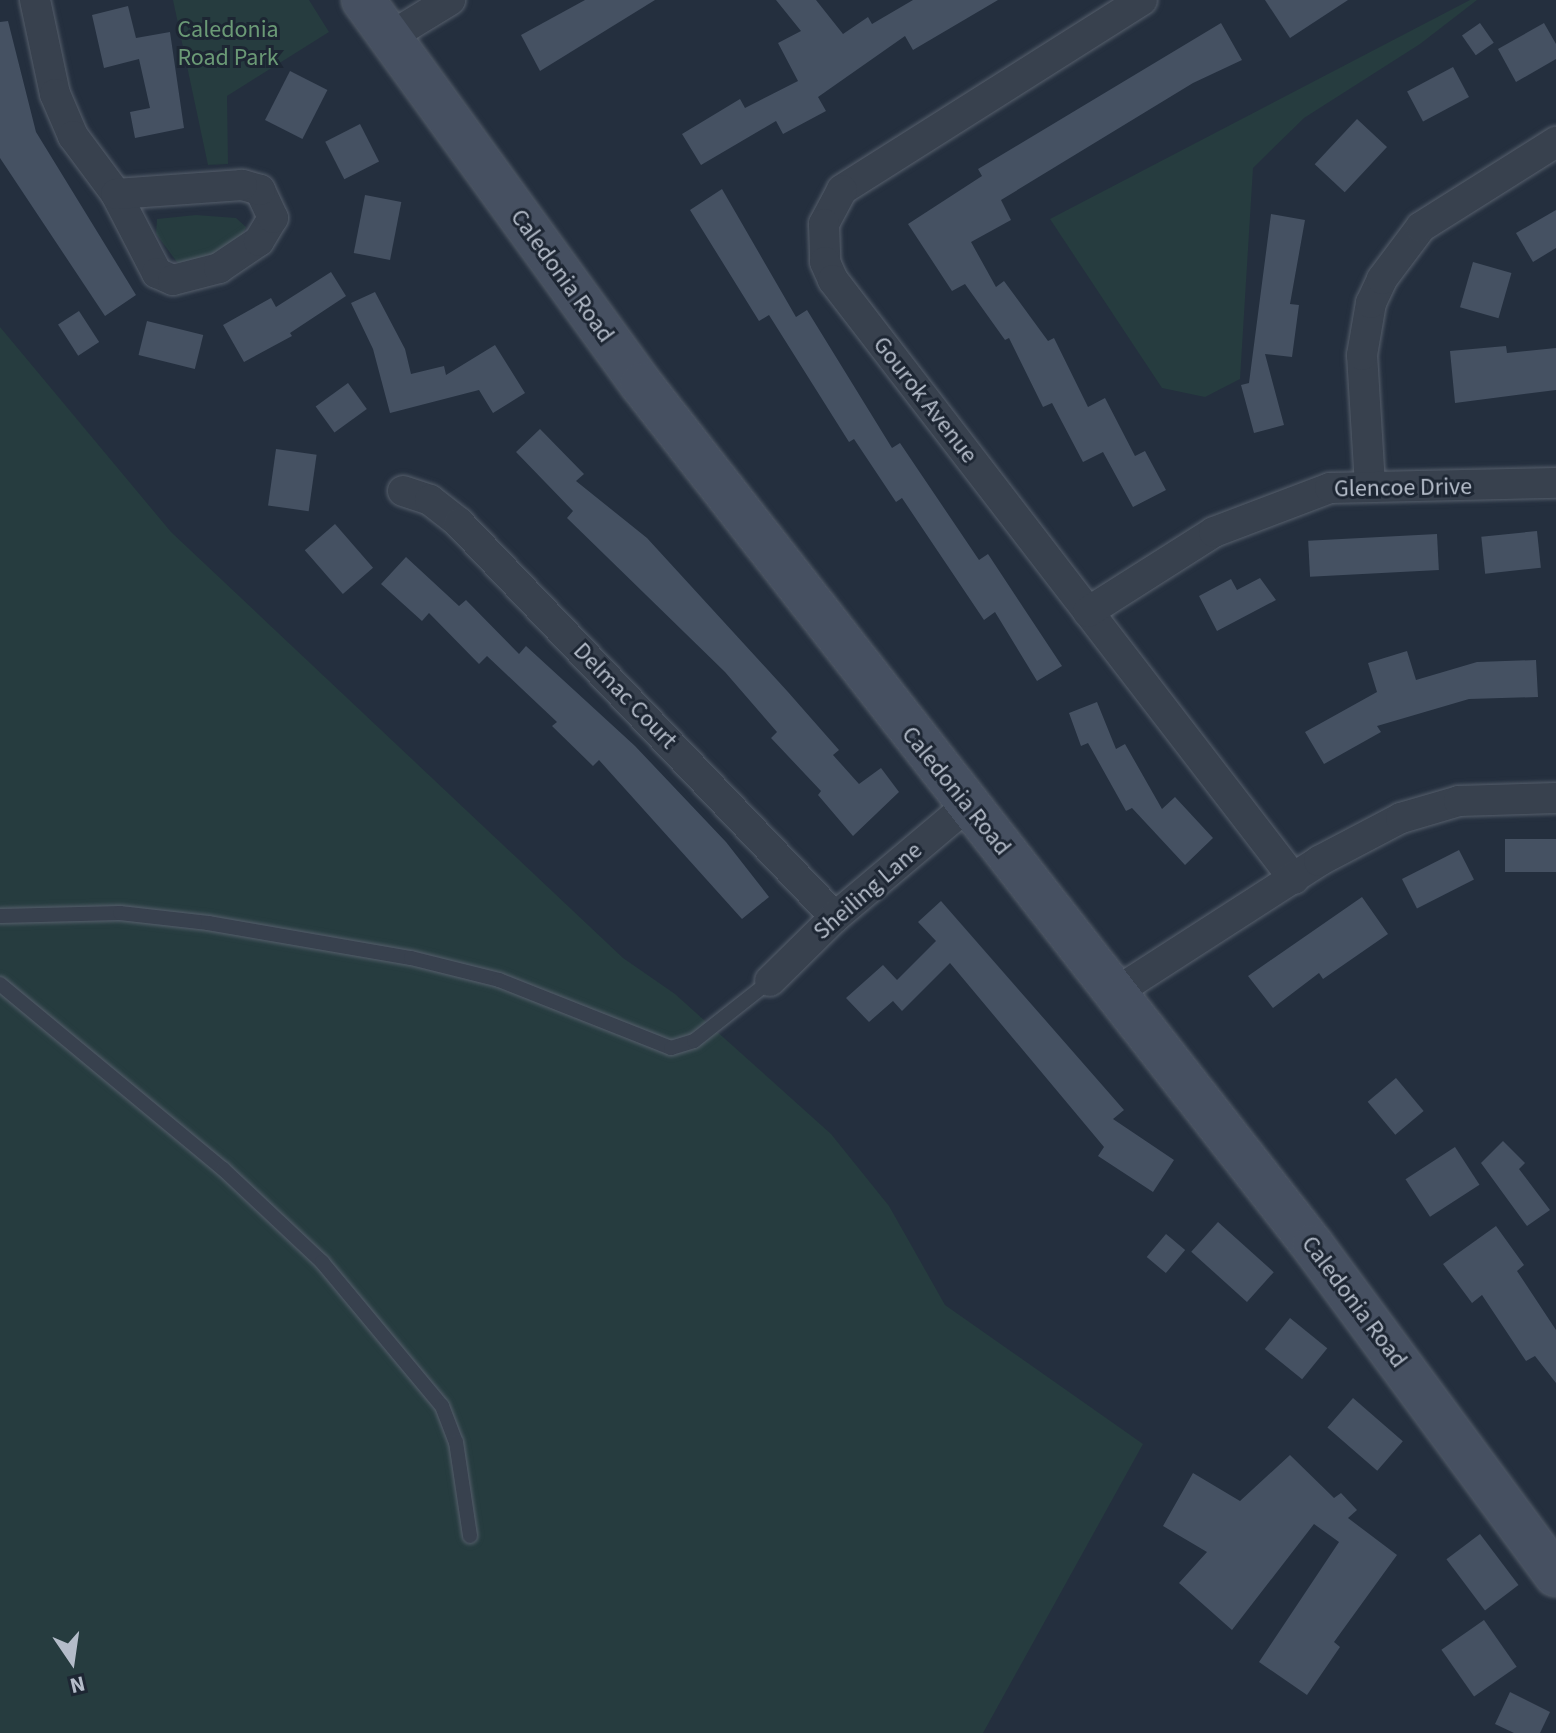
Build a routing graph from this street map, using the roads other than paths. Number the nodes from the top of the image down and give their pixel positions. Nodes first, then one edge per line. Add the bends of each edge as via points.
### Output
1 (35, 0) edge
2 (363, 0) edge
3 (450, 0) edge
4 (1142, 0) edge
5 (388, 38) junction
6 (1556, 142) edge
7 (116, 194) junction
8 (1556, 483) edge
9 (1370, 485) junction
10 (403, 491) dead end
11 (1088, 612) junction
12 (1556, 798) edge
13 (968, 805) junction
14 (1294, 879) junction
15 (0, 916) edge
16 (835, 917) junction
17 (770, 981) joint
18 (0, 984) edge
19 (1116, 992) junction
20 (470, 1536) dead end
21 (1556, 1575) edge

1 - 7 street via 64,117 92,167
2 - 5 street, Caledonia Road
3 - 5 street
4 - 11 street, Gourok Avenue via 857,177 830,206 821,243 833,280
5 - 13 street, Caledonia Road via 641,384
6 - 9 street via 1421,227 1382,279 1367,316 1362,355
7 - 7 street via 151,267 173,280 219,268 249,250 273,218 260,190 242,185
8 - 9 street, Glencoe Drive
9 - 11 street, Glencoe Drive via 1330,488 1240,520
10 - 16 street, Delmac Court via 430,500 459,523
11 - 14 street, Gourok Avenue
12 - 14 street via 1496,797 1428,808 1358,840
13 - 16 street, Sheiling Lane
13 - 19 street, Caledonia Road
14 - 19 street
15 - 17 lane via 120,913 411,958 499,980 671,1048 694,1041
16 - 17 street, Sheiling Lane
18 - 20 lane via 223,1169 322,1262 442,1406 456,1442
19 - 21 street, Caledonia Road via 1313,1246

